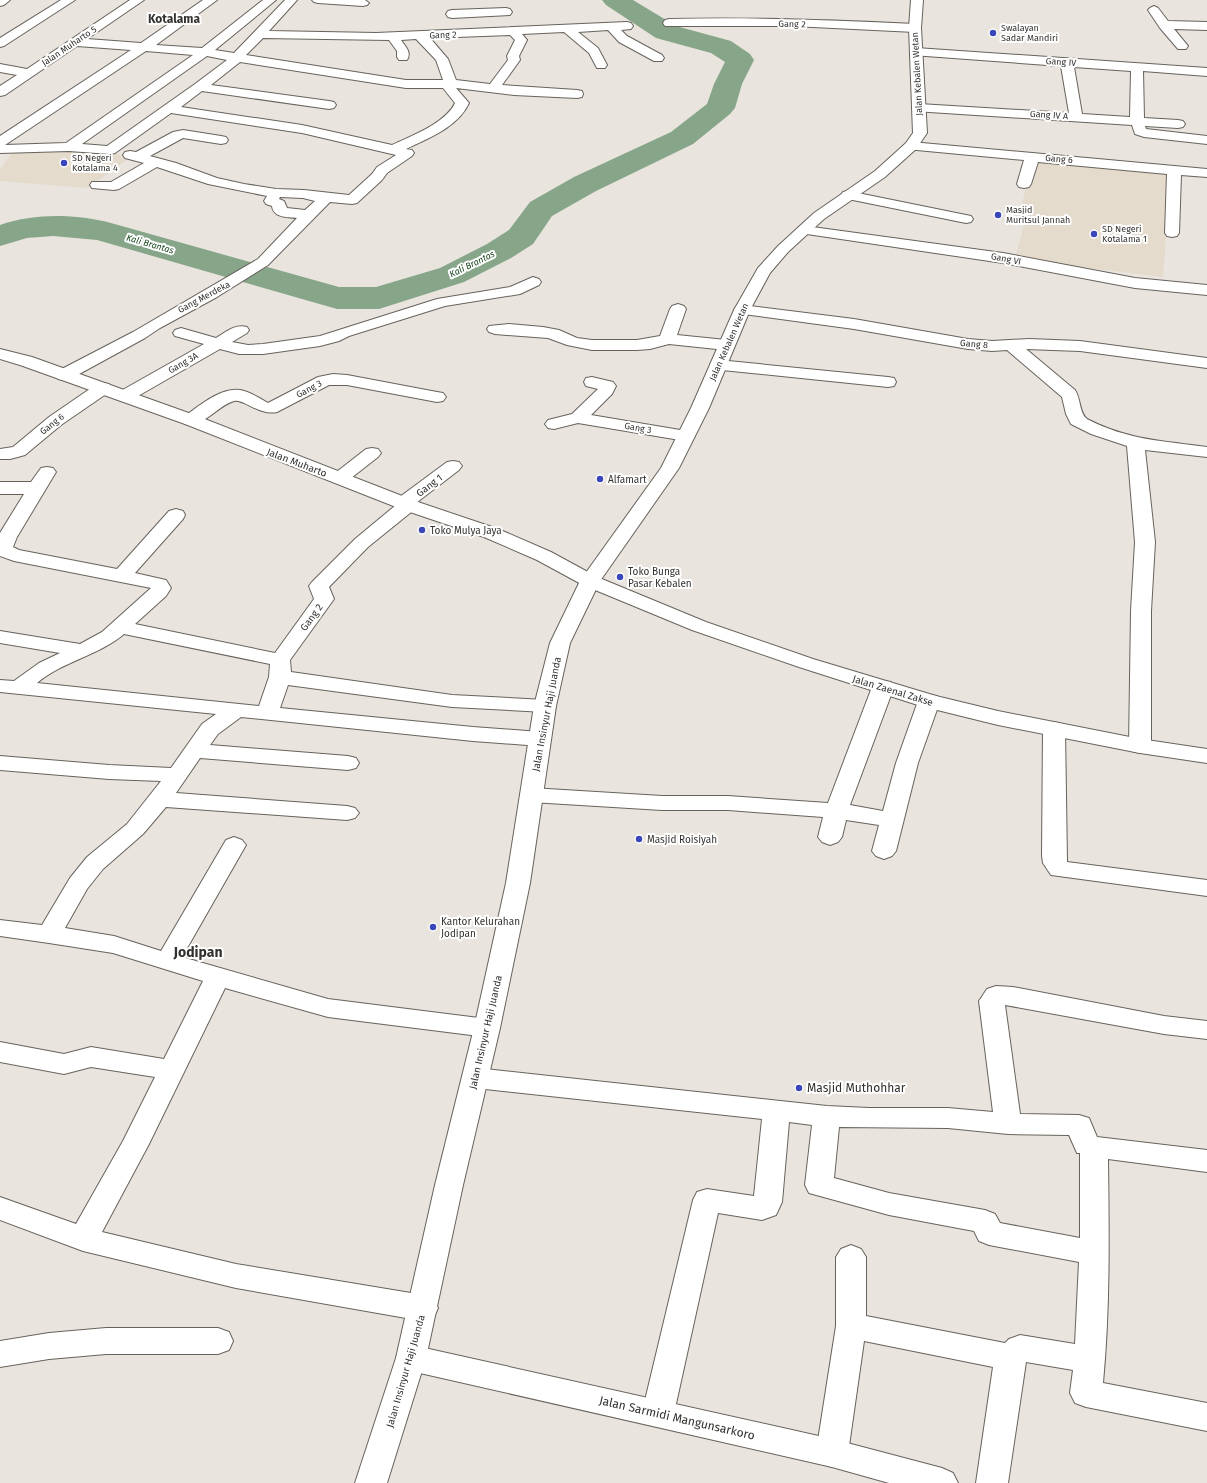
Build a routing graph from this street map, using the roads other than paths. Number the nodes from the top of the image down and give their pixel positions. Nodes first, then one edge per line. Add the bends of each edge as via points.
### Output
1 (4, 0) edge
2 (69, 0) edge
3 (138, 0) edge
4 (211, 0) edge
5 (270, 0) edge
6 (290, 0) edge
7 (318, 0) edge
8 (450, 0) edge
9 (917, 0) edge
10 (0, 2) edge
11 (363, 3) dead end
12 (1154, 10) dead end
13 (506, 12) dead end
14 (452, 14) junction
15 (669, 23) dead end
16 (627, 26) dead end
17 (1164, 26) junction
18 (1207, 26) edge
19 (611, 27) junction
20 (915, 28) junction
21 (567, 29) junction
22 (514, 32) junction
23 (260, 34) junction
24 (457, 34) junction
25 (420, 36) junction
26 (393, 37) junction
27 (75, 42) junction
28 (0, 43) edge
29 (1182, 46) dead end
30 (144, 47) junction
31 (205, 52) junction
32 (916, 52) junction
33 (403, 57) dead end
34 (237, 58) junction
35 (658, 58) dead end
36 (1068, 63) junction
37 (601, 65) dead end
38 (1137, 67) junction
39 (0, 68) edge
40 (1207, 72) edge
41 (30, 73) junction
42 (449, 84) junction
43 (200, 87) junction
44 (493, 88) junction
45 (0, 92) edge
46 (577, 94) dead end
47 (329, 105) dead end
48 (919, 108) junction
49 (170, 109) junction
50 (1076, 117) junction
51 (1137, 121) junction
52 (1178, 124) dead end
53 (221, 140) dead end
54 (1207, 140) edge
55 (0, 142) edge
56 (911, 146) junction
57 (69, 147) junction
58 (0, 149) edge
59 (110, 150) junction
60 (406, 152) junction
61 (138, 157) junction
62 (1032, 157) junction
63 (155, 162) junction
64 (1174, 170) junction
65 (1207, 173) edge
66 (1024, 184) dead end
67 (97, 185) dead end
68 (276, 193) junction
69 (848, 195) junction
70 (327, 197) junction
71 (355, 199) junction
72 (371, 201) dead end
73 (309, 215) junction
74 (966, 218) dead end
75 (805, 230) junction
76 (1172, 234) dead end
77 (533, 282) dead end
78 (1207, 290) edge
79 (678, 309) dead end
80 (742, 310) junction
81 (494, 329) dead end
82 (241, 330) dead end
83 (181, 333) dead end
84 (667, 339) junction
85 (219, 343) junction
86 (726, 345) junction
87 (1011, 345) junction
88 (0, 354) edge
89 (1207, 363) edge
90 (718, 365) junction
91 (64, 375) junction
92 (592, 382) dead end
93 (888, 382) dead end
94 (103, 388) junction
95 (125, 396) junction
96 (437, 397) dead end
97 (578, 418) junction
98 (191, 420) junction
99 (554, 424) dead end
100 (686, 436) junction
101 (1140, 444) junction
102 (1207, 452) edge
103 (372, 453) dead end
104 (0, 454) edge
105 (453, 466) dead end
106 (47, 472) dead end
107 (340, 478) junction
108 (0, 488) edge
109 (37, 488) junction
110 (406, 504) junction
111 (176, 515) dead end
112 (122, 576) junction
113 (590, 581) junction
114 (120, 627) junction
115 (0, 636) edge
116 (84, 650) junction
117 (280, 668) junction
118 (10, 687) edge
119 (883, 687) junction
120 (929, 701) junction
121 (546, 706) junction
122 (237, 710) junction
123 (267, 714) junction
124 (1054, 729) junction
125 (540, 739) junction
126 (1140, 746) junction
127 (195, 751) junction
128 (1207, 756) edge
129 (0, 763) edge
130 (348, 763) dead end
131 (178, 775) junction
132 (531, 795) junction
133 (160, 799) junction
134 (836, 811) junction
135 (347, 813) dead end
136 (891, 820) junction
137 (830, 837) dead end
138 (234, 845) dead end
139 (884, 851) dead end
140 (1207, 888) edge
141 (0, 928) edge
142 (49, 934) junction
143 (168, 962) junction
144 (218, 977) junction
145 (487, 1028) junction
146 (1207, 1030) edge
147 (0, 1052) edge
148 (172, 1070) junction
149 (476, 1078) junction
150 (777, 1110) junction
151 (827, 1116) junction
152 (1008, 1124) junction
153 (1094, 1147) junction
154 (1207, 1161) edge
155 (0, 1208) edge
156 (83, 1239) junction
157 (1094, 1253) junction
158 (850, 1257) dead end
159 (424, 1308) junction
160 (852, 1326) junction
161 (218, 1341) dead end
162 (0, 1354) edge
163 (1010, 1357) junction
164 (411, 1358) junction
165 (1090, 1360) junction
166 (658, 1413) junction
167 (1207, 1417) edge
168 (832, 1453) junction
169 (907, 1478) edge
170 (371, 1483) edge
171 (942, 1483) edge
172 (992, 1483) edge

1 - 10 street
2 - 28 street
3 - 27 street, Jalan Muharto 5
4 - 30 street
5 - 31 street
6 - 23 street
7 - 11 street
8 - 14 street
9 - 20 street, Jalan Kebalen Wetan
12 - 17 street
13 - 14 street
14 - 24 street
15 - 20 street, Gang 2 via 782,23
16 - 19 street, Gang 2
17 - 18 street
17 - 29 street
19 - 21 street, Gang 2
19 - 35 street via 623,39
20 - 32 street, Jalan Kebalen Wetan
21 - 22 street, Gang 2
21 - 37 street via 594,51
22 - 24 street, Gang 2
22 - 44 street via 521,40 513,56 514,60
23 - 26 street, Gang 2
23 - 34 street
24 - 25 street, Gang 2
25 - 26 street, Gang 2
25 - 42 street via 442,59
26 - 33 street via 403,51
27 - 30 street
27 - 41 street, Jalan Muharto 5
30 - 31 street
30 - 55 street
31 - 34 street
31 - 57 street
32 - 36 street, Gang IV
32 - 48 street, Jalan Kebalen Wetan
34 - 42 street via 394,83
34 - 43 street
36 - 38 street, Gang IV
36 - 50 street
38 - 40 street, Gang IV
38 - 51 street
39 - 41 street
41 - 45 street, Jalan Muharto 5
42 - 44 street
42 - 60 street via 462,103 461,108 429,131
43 - 47 street
43 - 49 street
44 - 46 street
48 - 50 street, Gang IV A
48 - 56 street, Jalan Kebalen Wetan via 920,133
49 - 59 street
49 - 60 street via 302,129
50 - 51 street, Gang IV A
51 - 52 street, Gang IV A
51 - 54 street via 1142,132
53 - 61 street via 178,135
56 - 62 street, Gang 6
56 - 69 street, Jalan Kebalen Wetan via 880,174
57 - 58 street
57 - 59 street
59 - 61 street
60 - 71 street via 382,170
61 - 63 street
62 - 64 street, Gang 6
62 - 66 street
63 - 67 street via 114,186
63 - 68 street via 224,184
64 - 65 street, Gang 6
64 - 76 street
68 - 70 street
68 - 73 street via 271,201 279,204 281,211
69 - 74 street
69 - 75 street, Jalan Kebalen Wetan via 819,216
70 - 71 street
70 - 73 street, Gang Merdeka
71 - 72 street
73 - 91 street, Gang Merdeka via 263,262 231,283
75 - 78 street, Gang VI via 1003,258 1135,283
75 - 80 street, Jalan Kebalen Wetan via 783,249 764,271
77 - 85 street via 514,291 443,302 320,341 263,350 239,349
79 - 84 street
80 - 86 street, Jalan Kebalen Wetan
80 - 87 street, Gang 8 via 854,324 955,343
81 - 84 street via 552,333 574,343 590,345 652,345
82 - 85 street, Gang 3A
83 - 85 street
84 - 86 street
85 - 95 street, Gang 3A
86 - 90 street, Jalan Kebalen Wetan
87 - 89 street, Gang 8 via 1080,346
87 - 101 street via 1069,394 1074,414 1079,422 1095,430
88 - 91 street, Jalan Muharto
90 - 93 street
90 - 100 street, Jalan Kebalen Wetan
91 - 94 street, Jalan Muharto
92 - 97 street via 607,386 606,390
94 - 95 street, Jalan Muharto
94 - 104 street, Gang 6 via 55,421 19,451
95 - 98 street, Jalan Muharto
96 - 98 street, Gang 3 via 333,379 324,381 271,408 239,395 231,396
97 - 99 street
97 - 100 street, Gang 3
98 - 107 street, Jalan Muharto
100 - 113 street, Jalan Kebalen Wetan via 670,468
101 - 102 street
101 - 126 street via 1136,446 1136,453 1145,542
103 - 107 street
105 - 110 street, Gang 1
106 - 109 street
107 - 110 street, Jalan Muharto
108 - 109 street
109 - 112 street via 7,537 3,547 5,551 14,555
110 - 113 street, Jalan Muharto via 491,533 544,556
110 - 117 street, Gang 2 via 355,548 319,586 324,599
111 - 112 street
112 - 114 street via 159,584 161,588
113 - 119 street, Jalan Zaenal Zakse via 699,626
113 - 121 street, Jalan Insinyur Haji Juanda via 560,643
114 - 116 street
114 - 117 street
115 - 116 street
116 - 118 street
117 - 121 street via 379,692 452,701
117 - 123 street, Gang 2
118 - 122 street
119 - 120 street, Jalan Zaenal Zakse
119 - 134 street
120 - 124 street, Jalan Zaenal Zakse
120 - 136 street via 907,763
121 - 125 street, Jalan Insinyur Haji Juanda
122 - 123 street
122 - 127 street via 210,729
123 - 125 street
124 - 126 street, Jalan Zaenal Zakse
124 - 140 street via 1054,856 1059,869
125 - 132 street, Jalan Insinyur Haji Juanda
126 - 128 street, Jalan Zaenal Zakse
127 - 130 street
127 - 131 street
129 - 131 street
131 - 133 street
132 - 134 street via 662,803 728,803
132 - 145 street, Jalan Insinyur Haji Juanda via 518,883
133 - 135 street
133 - 142 street via 135,829 95,863 78,884
134 - 136 street
134 - 137 street
136 - 139 street
138 - 143 street
141 - 142 street
142 - 143 street via 114,945
143 - 144 street
144 - 145 street via 328,1008
144 - 148 street
145 - 149 street, Jalan Insinyur Haji Juanda
146 - 152 street via 1164,1025 1027,998 996,995 992,1001
147 - 148 street via 64,1064 91,1058
148 - 156 street
149 - 150 street
149 - 159 street, Jalan Insinyur Haji Juanda via 449,1185
150 - 151 street
150 - 166 street via 766,1207 762,1209 707,1200
151 - 152 street via 948,1118
151 - 157 street via 819,1185 889,1204 985,1222 989,1233
152 - 153 street via 1079,1125 1087,1145
153 - 154 street
153 - 157 street
155 - 156 street
156 - 159 street via 236,1276
157 - 165 street
158 - 160 street
159 - 164 street, Jalan Insinyur Haji Juanda
160 - 163 street
160 - 168 street
161 - 162 street via 106,1341
163 - 165 street via 1020,1348
163 - 172 street
164 - 166 street, Jalan Sarmidi Mangunsarkoro
164 - 170 street, Jalan Insinyur Haji Juanda
165 - 167 street via 1086,1393
166 - 168 street, Jalan Sarmidi Mangunsarkoro
168 - 169 street, Jalan Sarmidi Mangunsarkoro
169 - 171 street, Jalan Sarmidi Mangunsarkoro

